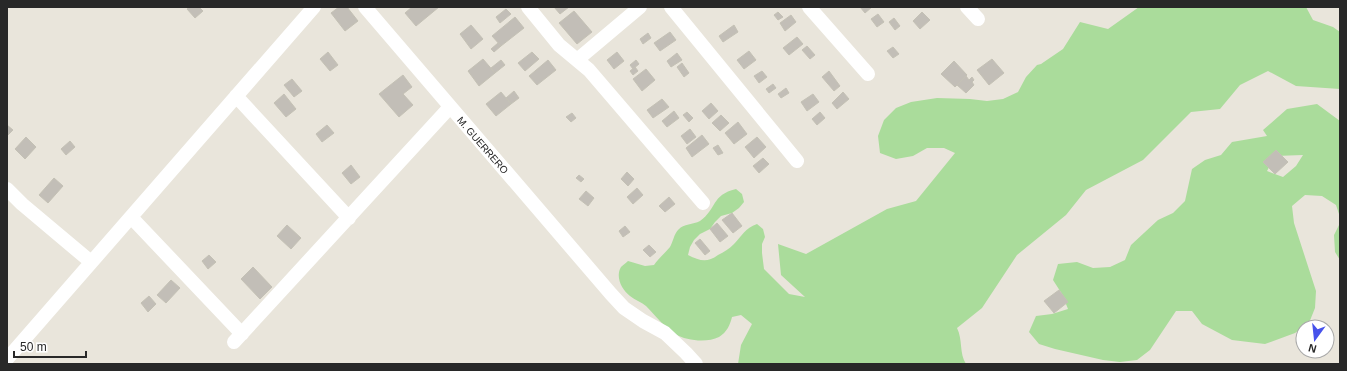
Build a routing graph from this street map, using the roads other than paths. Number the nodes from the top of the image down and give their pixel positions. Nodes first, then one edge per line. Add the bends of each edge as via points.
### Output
1 (314, 7) edge
2 (365, 7) edge
3 (528, 7) edge
4 (640, 7) edge
5 (671, 7) edge
6 (809, 7) edge
7 (967, 7) edge
8 (978, 19) dead end
9 (578, 60) junction
10 (868, 74) dead end
11 (236, 96) junction
12 (450, 107) junction
13 (797, 161) dead end
14 (7, 189) edge
15 (703, 203) dead end
16 (131, 217) junction
17 (349, 218) junction
18 (91, 262) junction
19 (7, 359) edge
20 (696, 364) edge

1 - 11 street
2 - 12 street, M. GUERRERO
3 - 9 street via 560,45
4 - 9 street
5 - 13 street
6 - 10 street
7 - 8 street
9 - 15 street
11 - 16 street
11 - 17 street
12 - 17 street
12 - 20 street, M. GUERRERO via 624,308 665,333
14 - 18 street
16 - 17 street via 238,338
16 - 18 street
18 - 19 street

